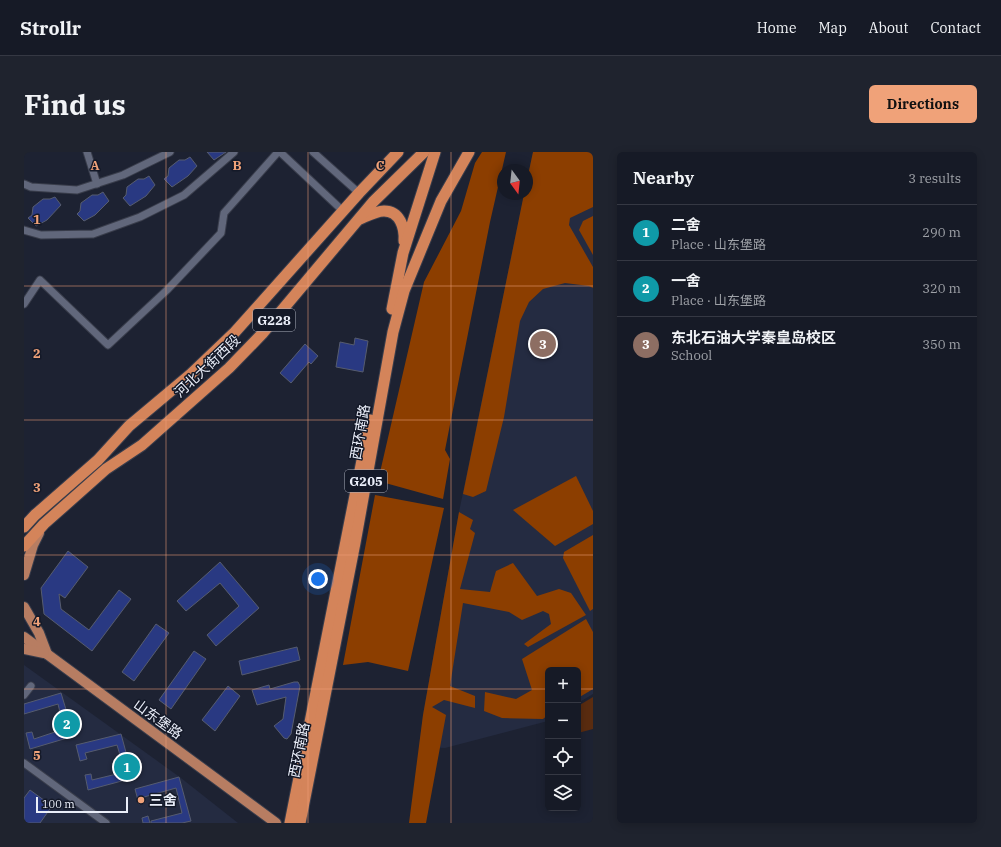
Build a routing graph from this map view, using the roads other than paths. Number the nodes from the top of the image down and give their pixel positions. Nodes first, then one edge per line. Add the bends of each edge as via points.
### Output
1 (87, 152) edge
2 (170, 152) edge
3 (234, 152) edge
4 (279, 152) edge
5 (313, 152) edge
6 (398, 152) edge
7 (424, 152) edge
8 (435, 152) edge
9 (469, 152) edge
10 (24, 184) edge
11 (97, 184) junction
12 (359, 193) junction
13 (343, 211) junction
14 (358, 220) junction
15 (24, 230) edge
16 (404, 253) junction
17 (24, 304) edge
18 (35, 515) junction
19 (24, 520) edge
20 (44, 524) junction
21 (24, 528) edge
22 (24, 546) edge
23 (24, 574) edge
24 (24, 607) edge
25 (24, 637) edge
26 (24, 649) edge
27 (47, 654) junction
28 (31, 686) dead end
29 (24, 695) edge
30 (24, 763) edge
31 (106, 823) edge
32 (276, 823) edge
33 (290, 823) edge
34 (300, 823) edge

1 - 11 street
2 - 11 street via 123,175
3 - 15 street via 184,195 140,217 100,232 41,235
4 - 13 street
4 - 17 street via 224,213 221,233 167,290 108,345 40,280
5 - 12 street
6 - 12 highway, 河北大街西段 / G228
7 - 14 highway, 河北大街西段 / G228 via 372,202
8 - 16 highway, 西环南路 / G205
9 - 34 highway, 西环南路 / G205 via 441,201 404,292 393,332
10 - 11 street via 31,187 77,190
12 - 13 highway, 河北大街西段 / G228
13 - 18 highway, 河北大街西段 / G228 via 235,332 129,426 98,460
14 - 16 highway via 384,211 397,215 403,224
14 - 20 highway, 河北大街西段 / G228 via 262,334 229,368 142,445 106,469
16 - 33 highway, 西环南路 / G205
18 - 19 main road
18 - 21 highway, 河北大街西段 / G228
20 - 22 highway, 河北大街西段 / G228
20 - 23 main road via 33,545
24 - 27 main road via 39,633
25 - 27 main road, 山东堡路
26 - 27 main road
27 - 32 main road, 山东堡路
28 - 29 street
30 - 31 street

